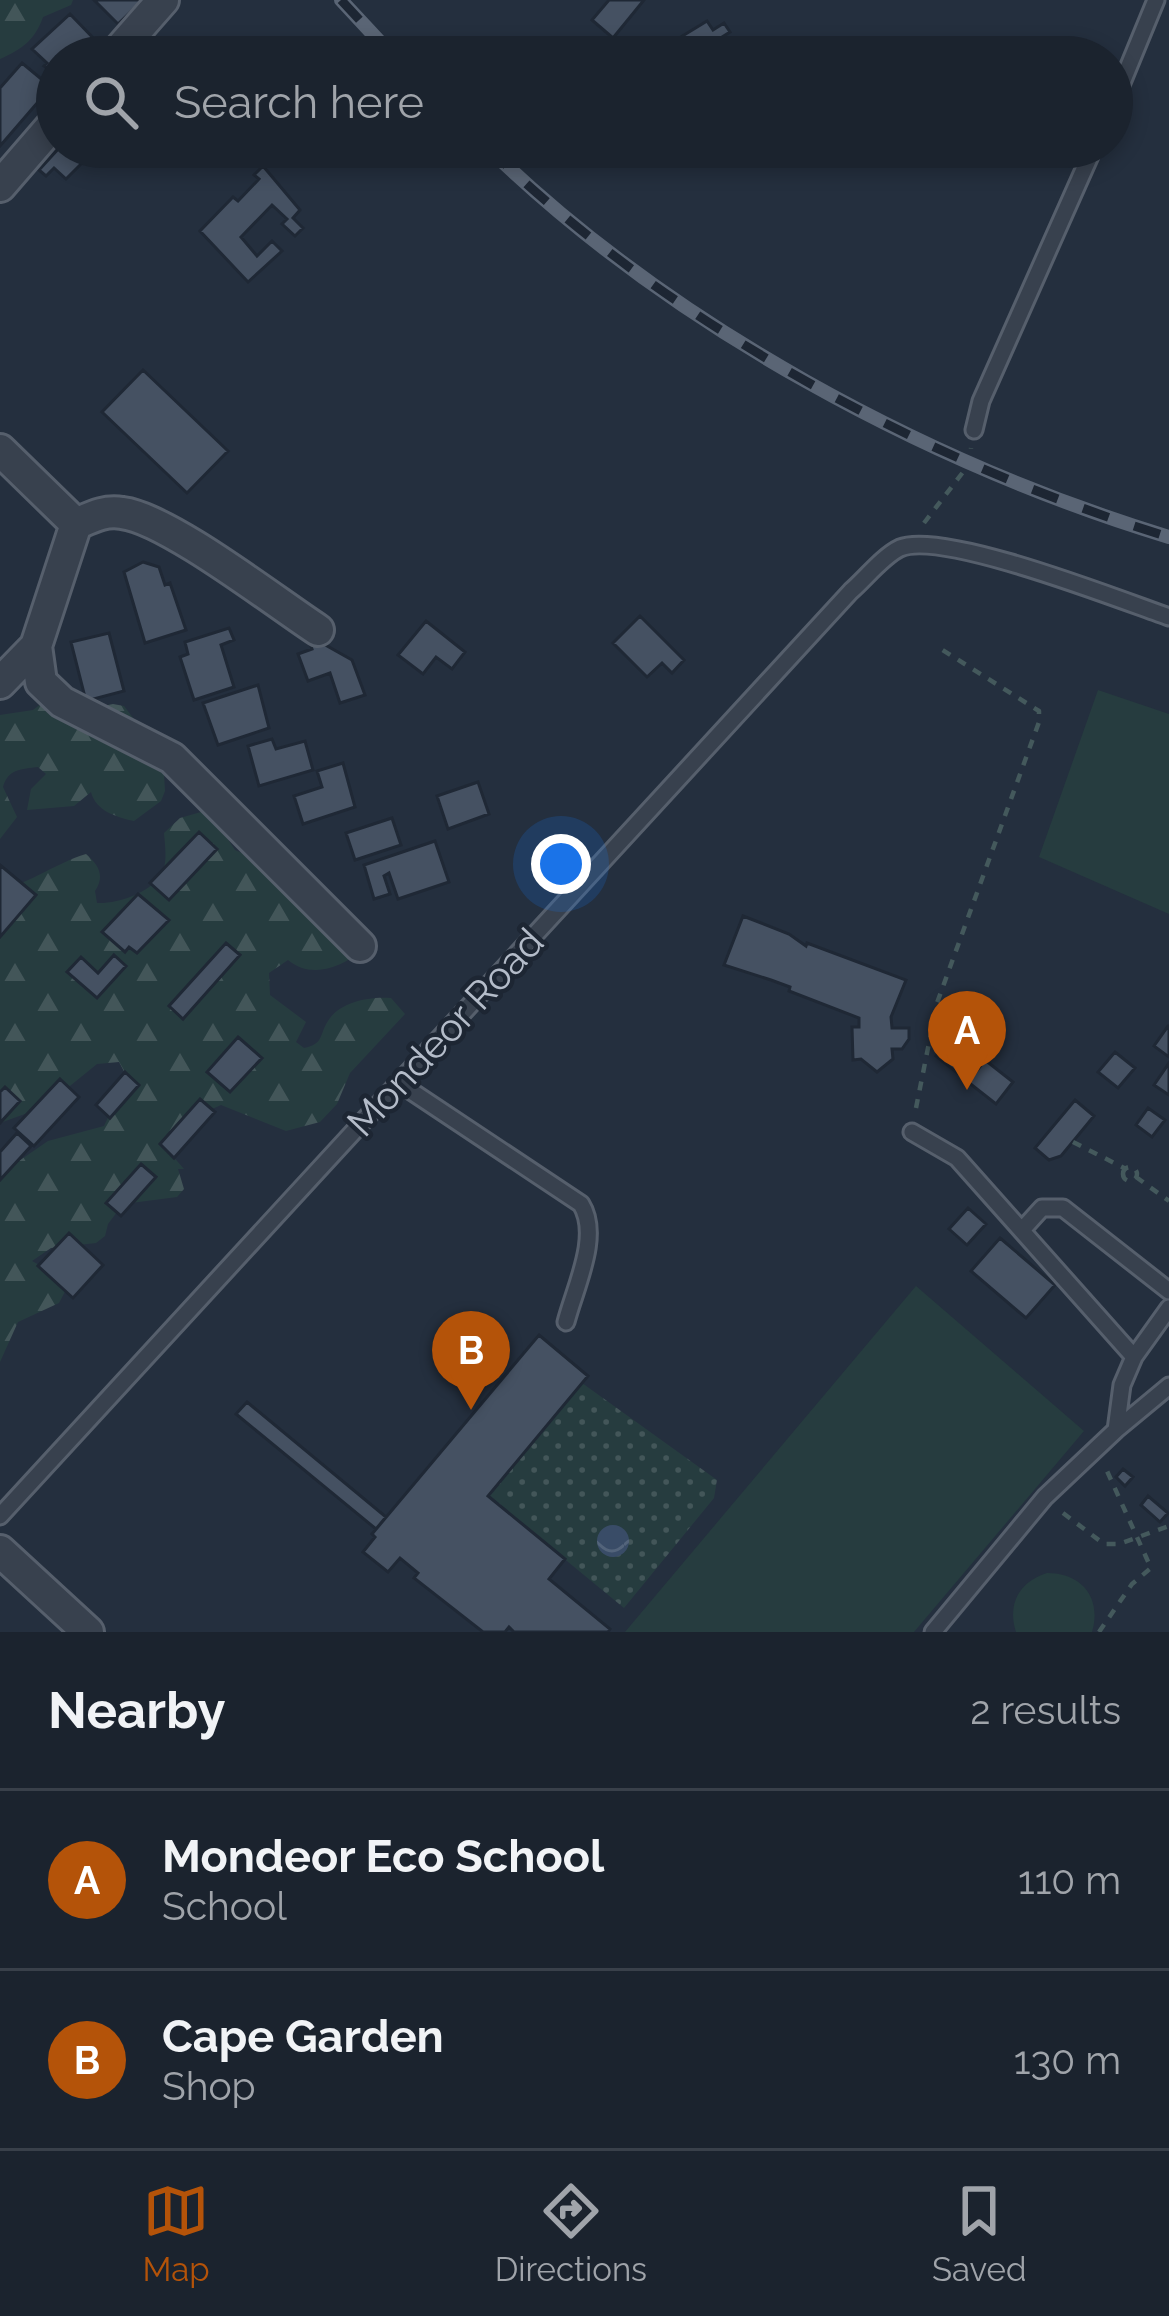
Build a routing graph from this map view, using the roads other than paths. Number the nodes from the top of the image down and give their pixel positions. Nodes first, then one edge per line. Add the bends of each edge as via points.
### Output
1 (163, 0) edge
2 (1156, 0) edge
3 (131, 36) edge
4 (1133, 56) edge
5 (36, 144) edge
6 (1085, 168) edge
7 (0, 186) edge
8 (974, 430) road end
9 (0, 450) edge
10 (76, 524) junction
11 (1169, 617) edge
12 (318, 631) dead end
13 (36, 646) junction
14 (0, 683) edge
15 (360, 946) dead end
16 (399, 1083) junction
17 (912, 1132) road end
18 (1022, 1230) junction
19 (1169, 1291) edge
20 (1169, 1308) edge
21 (566, 1322) dead end
22 (1134, 1358) junction
23 (1169, 1386) edge
24 (1115, 1430) junction
25 (0, 1516) edge
26 (0, 1551) edge
27 (88, 1632) edge
28 (933, 1632) edge

1 - 3 street
2 - 4 lane
5 - 7 street
6 - 8 lane
9 - 10 street
10 - 12 street via 104,512 157,524
10 - 13 street
11 - 16 lane, Mondeor Road via 964,551 899,548
13 - 14 street
13 - 15 street via 49,692 172,758
16 - 21 lane via 581,1204 590,1235
16 - 25 lane, Mondeor Road
17 - 18 lane via 957,1158
18 - 19 lane via 1042,1208 1063,1208
18 - 22 lane
20 - 22 lane
22 - 24 lane
23 - 24 lane
24 - 28 lane via 1045,1497
26 - 27 street

